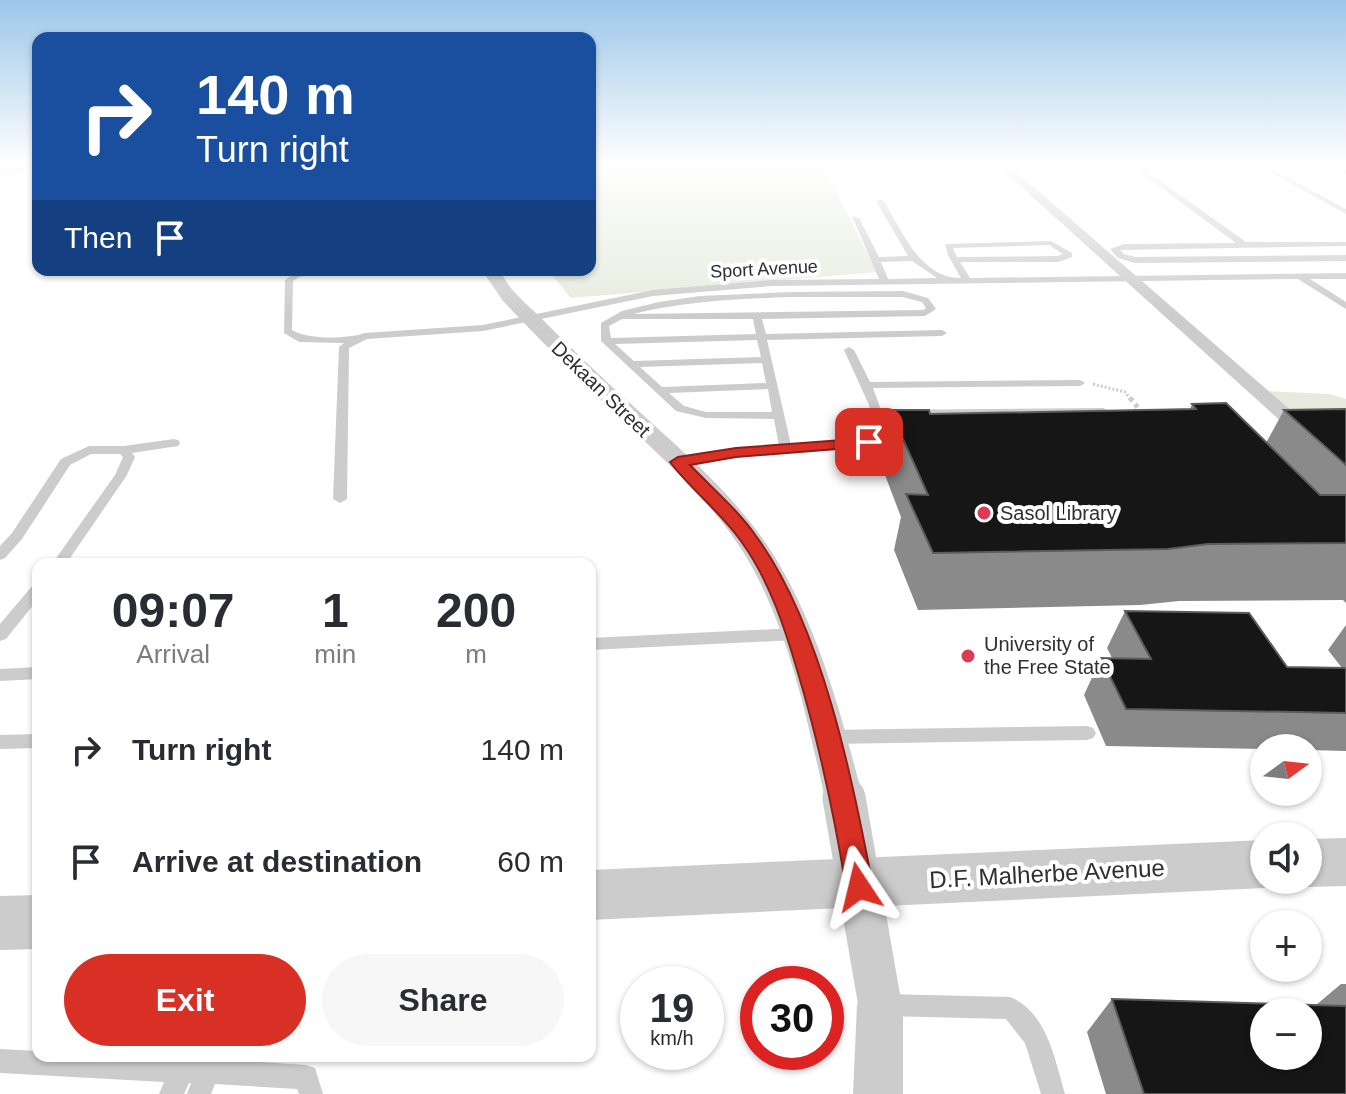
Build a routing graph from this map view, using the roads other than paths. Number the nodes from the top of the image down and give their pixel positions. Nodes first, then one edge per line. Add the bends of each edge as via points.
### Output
1 (888, 214) edge
2 (1059, 214) edge
3 (1201, 214) edge
4 (855, 218) dead end
5 (1346, 244) edge
6 (1225, 246) junction
7 (1246, 246) junction
8 (914, 258) junction
9 (1346, 258) edge
10 (1243, 259) junction
11 (876, 260) junction
12 (955, 260) junction
13 (296, 276) edge
14 (494, 276) edge
15 (1298, 276) junction
16 (1346, 276) edge
17 (1133, 278) junction
18 (967, 280) junction
19 (884, 281) junction
20 (946, 281) junction
21 (1346, 306) edge
22 (757, 316) junction
23 (529, 317) junction
24 (612, 317) junction
25 (942, 333) dead end
26 (762, 338) junction
27 (353, 340) junction
28 (606, 341) junction
29 (849, 350) dead end
30 (766, 360) junction
31 (630, 364) junction
32 (1080, 383) dead end
33 (864, 385) junction
34 (772, 386) junction
35 (657, 390) junction
36 (1103, 411) edge
37 (876, 413) junction
38 (779, 416) junction
39 (174, 443) dead end
40 (1315, 443) edge
41 (786, 449) junction
42 (124, 450) junction
43 (678, 462) junction
44 (340, 499) dead end
45 (0, 555) edge
46 (63, 558) edge
47 (32, 596) edge
48 (796, 634) junction
49 (0, 635) edge
50 (596, 644) edge
51 (32, 673) edge
52 (0, 675) edge
53 (1087, 733) dead end
54 (829, 737) junction
55 (32, 741) edge
56 (0, 742) edge
57 (1346, 862) edge
58 (1322, 863) edge
59 (1250, 865) edge
60 (596, 895) edge
61 (32, 922) edge
62 (0, 923) edge
63 (880, 1005) junction
64 (0, 1061) edge
65 (196, 1079) edge
66 (171, 1094) edge
67 (311, 1094) edge
68 (878, 1094) edge
69 (1053, 1094) edge

1 - 8 lane
2 - 17 street
3 - 7 lane
4 - 11 lane
5 - 7 lane
6 - 7 lane
6 - 10 lane
6 - 10 lane via 1114,249 1135,260
8 - 11 lane
8 - 20 lane
9 - 10 lane
11 - 19 lane
12 - 12 lane via 948,246 962,243 1051,243 1069,255
12 - 18 lane
13 - 27 lane, Sport Avenue via 289,280 287,331 299,339
14 - 23 street, Dekaan Street
15 - 16 lane, Sport Avenue
15 - 17 lane, Sport Avenue
15 - 21 lane
17 - 18 lane, Sport Avenue
17 - 40 street
18 - 20 lane, Sport Avenue
19 - 20 lane, Sport Avenue
19 - 23 lane, Sport Avenue via 653,293
22 - 24 lane
22 - 24 lane via 915,314 931,309 920,297 903,294 740,297 672,301
22 - 26 lane
23 - 27 lane, Sport Avenue via 483,328
23 - 43 street, Dekaan Street
24 - 28 lane via 604,325
25 - 26 lane
26 - 28 lane
26 - 30 lane
27 - 44 lane via 344,347
28 - 31 lane
29 - 33 lane
30 - 31 lane
30 - 34 lane
31 - 35 lane
32 - 33 lane
33 - 37 lane
34 - 35 lane
34 - 38 lane
35 - 38 lane via 693,414
36 - 37 lane
37 - 41 lane via 879,428 869,442
38 - 41 lane
39 - 42 lane
41 - 43 lane
42 - 45 lane via 89,450 65,462
42 - 46 lane via 129,457 121,475
43 - 48 street, Dekaan Street via 749,538
47 - 49 lane
48 - 50 lane
48 - 54 street, Dekaan Street
51 - 52 lane
53 - 54 lane
54 - 63 street, Dekaan Street, bridge
55 - 56 lane
57 - 58 street
59 - 60 street, D.F. Malherbe Avenue
61 - 62 street
63 - 68 street, Dekaan Street
63 - 69 lane via 1010,1008 1025,1018 1035,1035
64 - 65 lane
65 - 66 lane
65 - 67 lane via 306,1077

